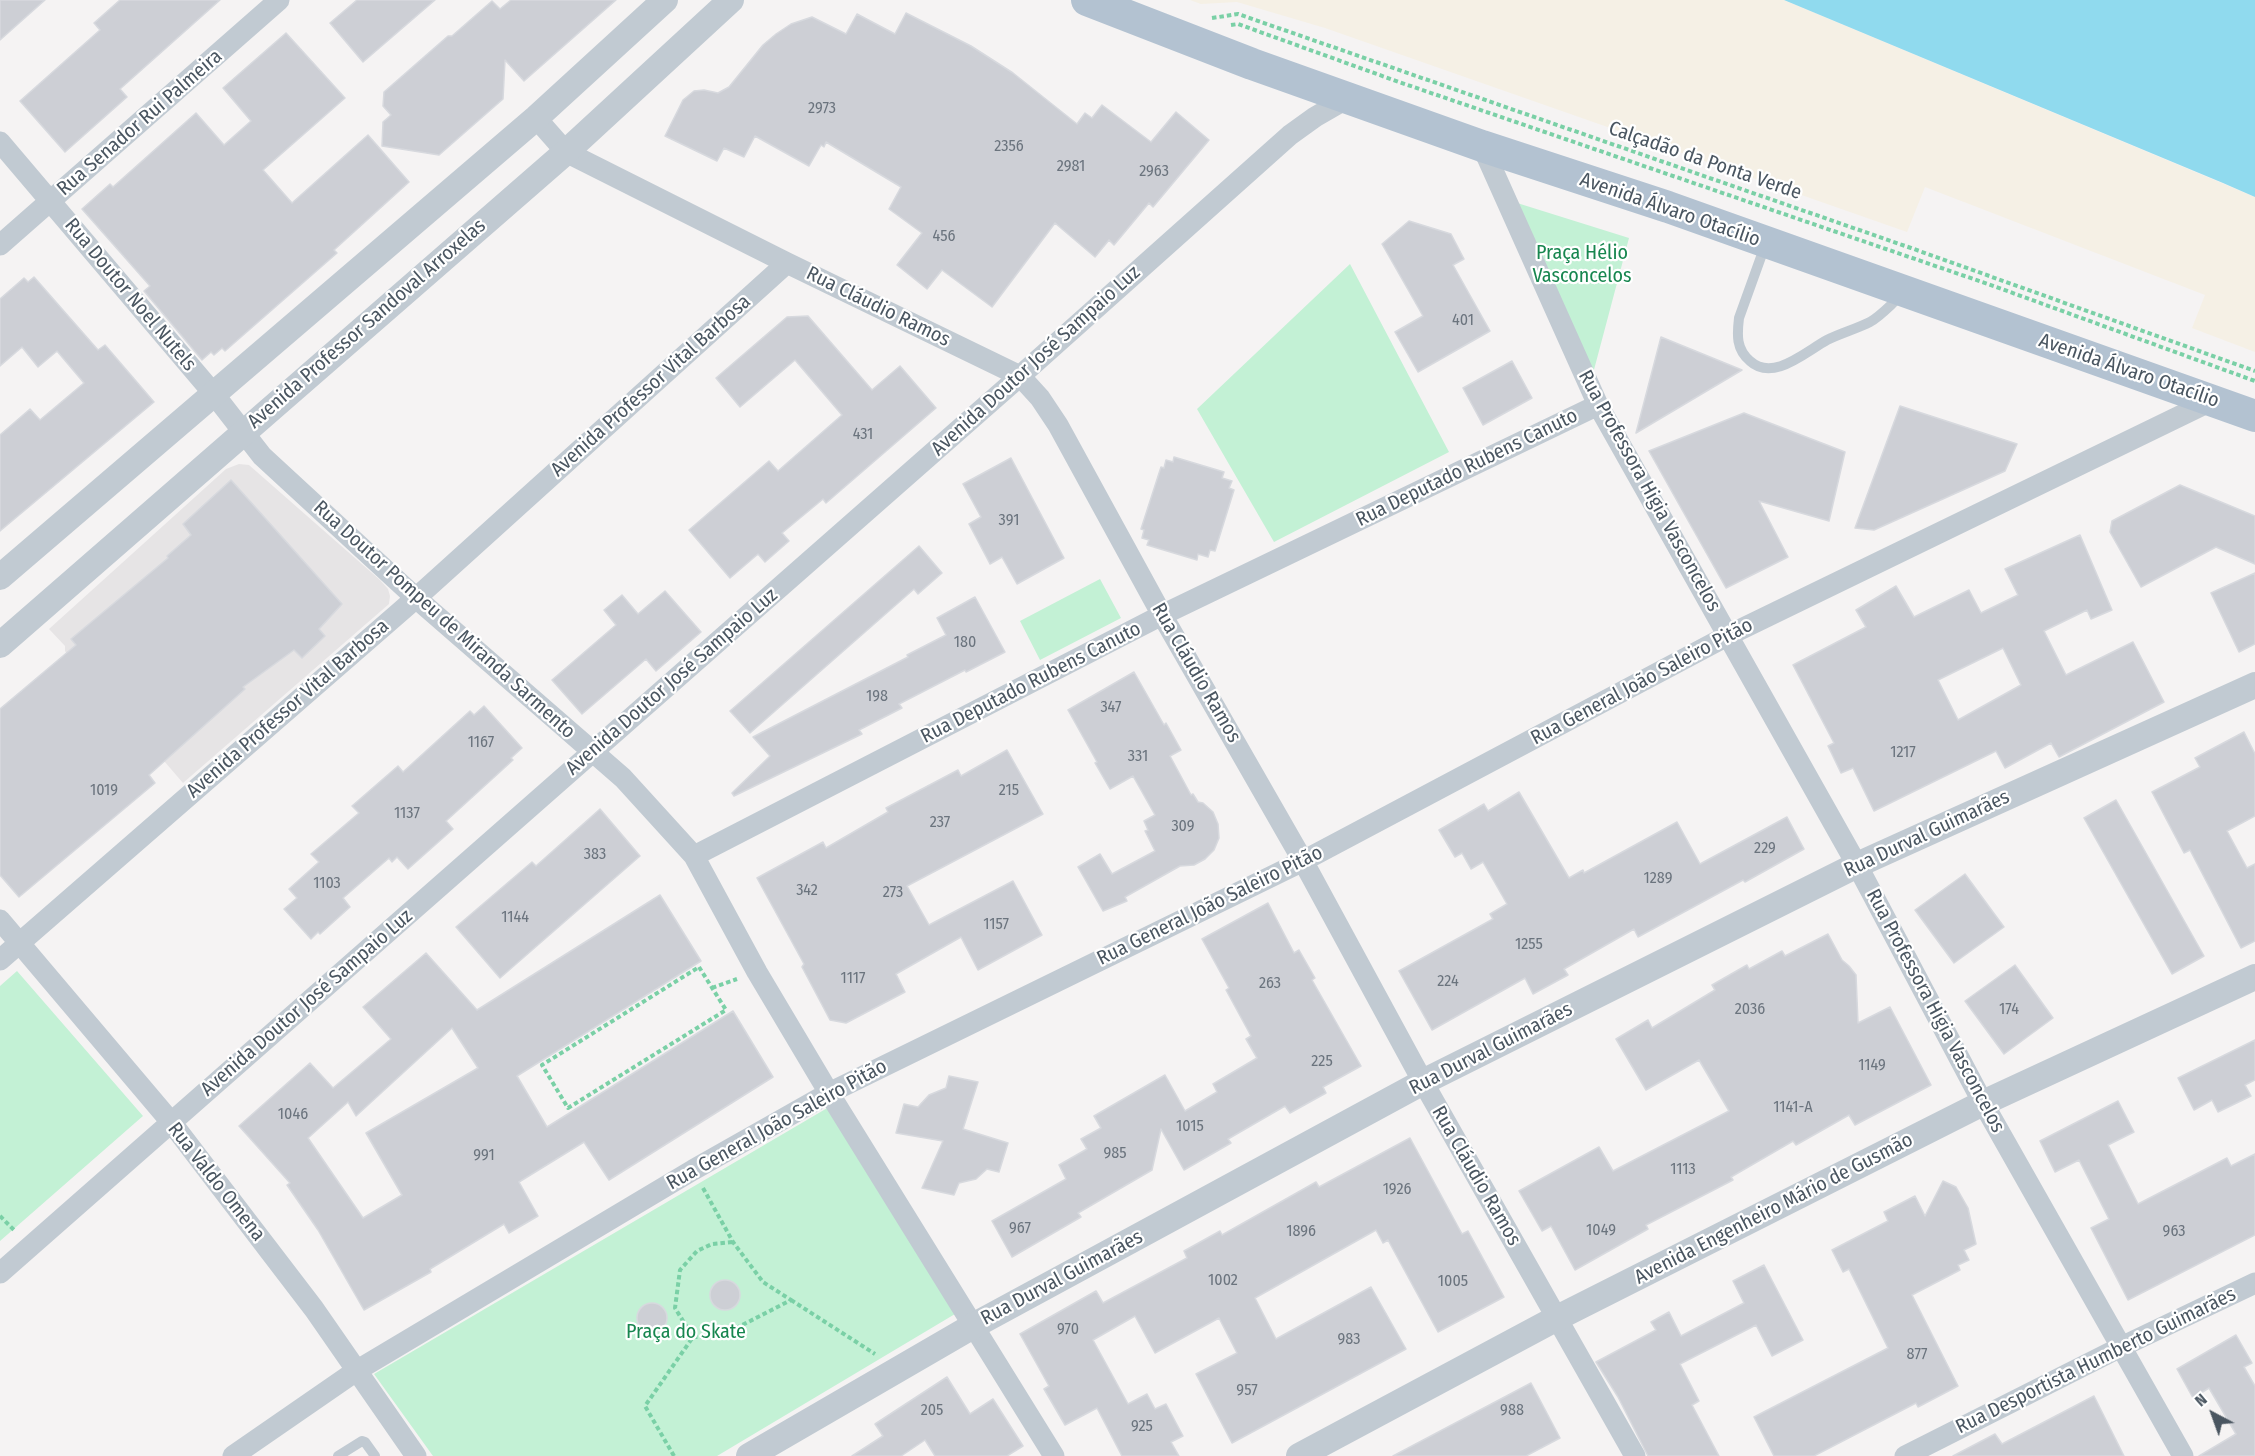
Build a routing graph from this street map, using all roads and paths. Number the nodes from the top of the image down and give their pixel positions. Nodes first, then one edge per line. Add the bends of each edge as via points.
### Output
1 (279, 0) edge
2 (665, 0) edge
3 (731, 0) edge
4 (1087, 0) edge
5 (1209, 18) dead end
6 (1348, 98) junction
7 (536, 118) junction
8 (0, 142) edge
9 (1482, 146) junction
10 (566, 152) junction
11 (51, 202) junction
12 (1766, 243) junction
13 (0, 245) edge
14 (787, 263) junction
15 (1905, 292) junction
16 (2255, 371) edge
17 (1020, 376) junction
18 (213, 393) junction
19 (2213, 400) junction
20 (1598, 405) junction
21 (2254, 417) edge
22 (242, 432) junction
23 (0, 577) edge
24 (416, 598) junction
25 (1162, 615) junction
26 (1729, 635) junction
27 (0, 645) edge
28 (2255, 685) edge
29 (593, 752) junction
30 (694, 856) junction
31 (1303, 861) junction
32 (1857, 865) junction
33 (0, 920) edge
34 (19, 943) junction
35 (0, 960) edge
36 (2255, 977) edge
37 (726, 1010) joint
38 (1423, 1082) junction
39 (829, 1093) junction
40 (1983, 1103) junction
41 (171, 1122) junction
42 (693, 1170) junction
43 (733, 1242) junction
44 (0, 1273) edge
45 (2255, 1283) edge
46 (790, 1300) junction
47 (1557, 1318) junction
48 (973, 1326) junction
49 (693, 1337) junction
50 (2121, 1347) junction
51 (898, 1370) junction
52 (356, 1371) junction
53 (233, 1456) edge
54 (338, 1456) edge
55 (375, 1456) edge
56 (416, 1456) edge
57 (674, 1456) edge
58 (749, 1456) edge
59 (1054, 1456) edge
60 (1299, 1456) edge
61 (1635, 1456) edge
62 (1905, 1456) edge
63 (2183, 1456) edge

1 - 11 street, Rua Senador Rui Palmeira
2 - 7 street
3 - 10 street, Avenida Professor Sandoval Arroxelas
4 - 6 main road, Avenida Álvaro Otacílio
5 - 16 path, Calçadão da Ponta Verde via 1238,14
6 - 9 main road, Avenida Álvaro Otacílio
6 - 17 street, Avenida Doutor José Sampaio Luz via 1290,135
7 - 10 street, Rua Cláudio Ramos
7 - 18 street
8 - 11 street, Rua Doutor Noel Nutels
9 - 12 main road, Avenida Álvaro Otacílio
9 - 20 street, Rua Professora Higia Vasconcelos
10 - 14 street, Rua Cláudio Ramos
10 - 22 street, Avenida Professor Sandoval Arroxelas
11 - 13 street, Rua Senador Rui Palmeira
11 - 18 street, Rua Doutor Noel Nutels
12 - 15 main road, Avenida Álvaro Otacílio
12 - 15 lane via 1738,329 1740,348 1758,368 1779,367 1867,323
14 - 17 street, Rua Cláudio Ramos
14 - 24 street, Avenida Professor Vital Barbosa
15 - 19 main road, Avenida Álvaro Otacílio
17 - 25 street, Rua Cláudio Ramos via 1059,425
17 - 29 street, Avenida Doutor José Sampaio Luz
18 - 22 street, Rua Doutor Pompeu de Miranda Sarmento
18 - 23 street
19 - 21 main road, Avenida Álvaro Otacílio
19 - 26 street, Rua General João Saleiro Pitão
20 - 25 street, Rua Deputado Rubens Canuto
20 - 26 street, Rua Professora Higia Vasconcelos
22 - 24 street, Rua Doutor Pompeu de Miranda Sarmento via 262,456
22 - 27 street, Avenida Professor Sandoval Arroxelas
24 - 29 street, Rua Doutor Pompeu de Miranda Sarmento
24 - 34 street, Avenida Professor Vital Barbosa
25 - 30 street, Rua Deputado Rubens Canuto
25 - 31 street, Rua Cláudio Ramos
26 - 31 street, Rua General João Saleiro Pitão
26 - 32 street, Rua Professora Higia Vasconcelos
28 - 32 street, Rua Durval Guimarães
29 - 30 street, Rua Doutor Pompeu de Miranda Sarmento via 623,778
29 - 41 street, Avenida Doutor José Sampaio Luz
30 - 39 street, Rua Doutor Pompeu de Miranda Sarmento
31 - 38 street, Rua Cláudio Ramos
31 - 39 street, Rua General João Saleiro Pitão
32 - 38 street, Rua Durval Guimarães
32 - 40 street, Rua Professora Higia Vasconcelos
33 - 34 street, Rua Valdo Omena
34 - 35 street, Avenida Professor Vital Barbosa
34 - 41 street, Rua Valdo Omena
36 - 40 street, Avenida Engenheiro Mário de Gusmão
37 - 37 path via 568,1108 542,1065 699,967
38 - 47 street, Rua Cláudio Ramos
38 - 48 street, Rua Durval Guimarães
39 - 42 street, Rua General João Saleiro Pitão
39 - 48 street, Rua Doutor Pompeu de Miranda Sarmento
40 - 47 street, Avenida Engenheiro Mário de Gusmão
40 - 50 street, Rua Professora Higia Vasconcelos
41 - 44 street, Avenida Doutor José Sampaio Luz
41 - 52 street, Rua Valdo Omena via 314,1309
42 - 43 path
42 - 52 street, Rua General João Saleiro Pitão
43 - 46 path via 763,1282
43 - 49 path via 712,1244 697,1251 680,1270 675,1308
45 - 50 street, Rua Desportista Humberto Guimarães
46 - 49 path via 719,1337
46 - 51 path
47 - 60 street, Avenida Engenheiro Mário de Gusmão
47 - 61 street, Rua Cláudio Ramos
48 - 51 street, Rua Durval Guimarães
48 - 59 street, Rua Doutor Pompeu de Miranda Sarmento
49 - 57 path via 645,1406
50 - 62 street, Rua Desportista Humberto Guimarães
50 - 63 street, Rua Professora Higia Vasconcelos
51 - 58 street, Rua Durval Guimarães
52 - 53 street, Rua General João Saleiro Pitão
52 - 56 street, Rua Valdo Omena
54 - 55 lane via 362,1441

